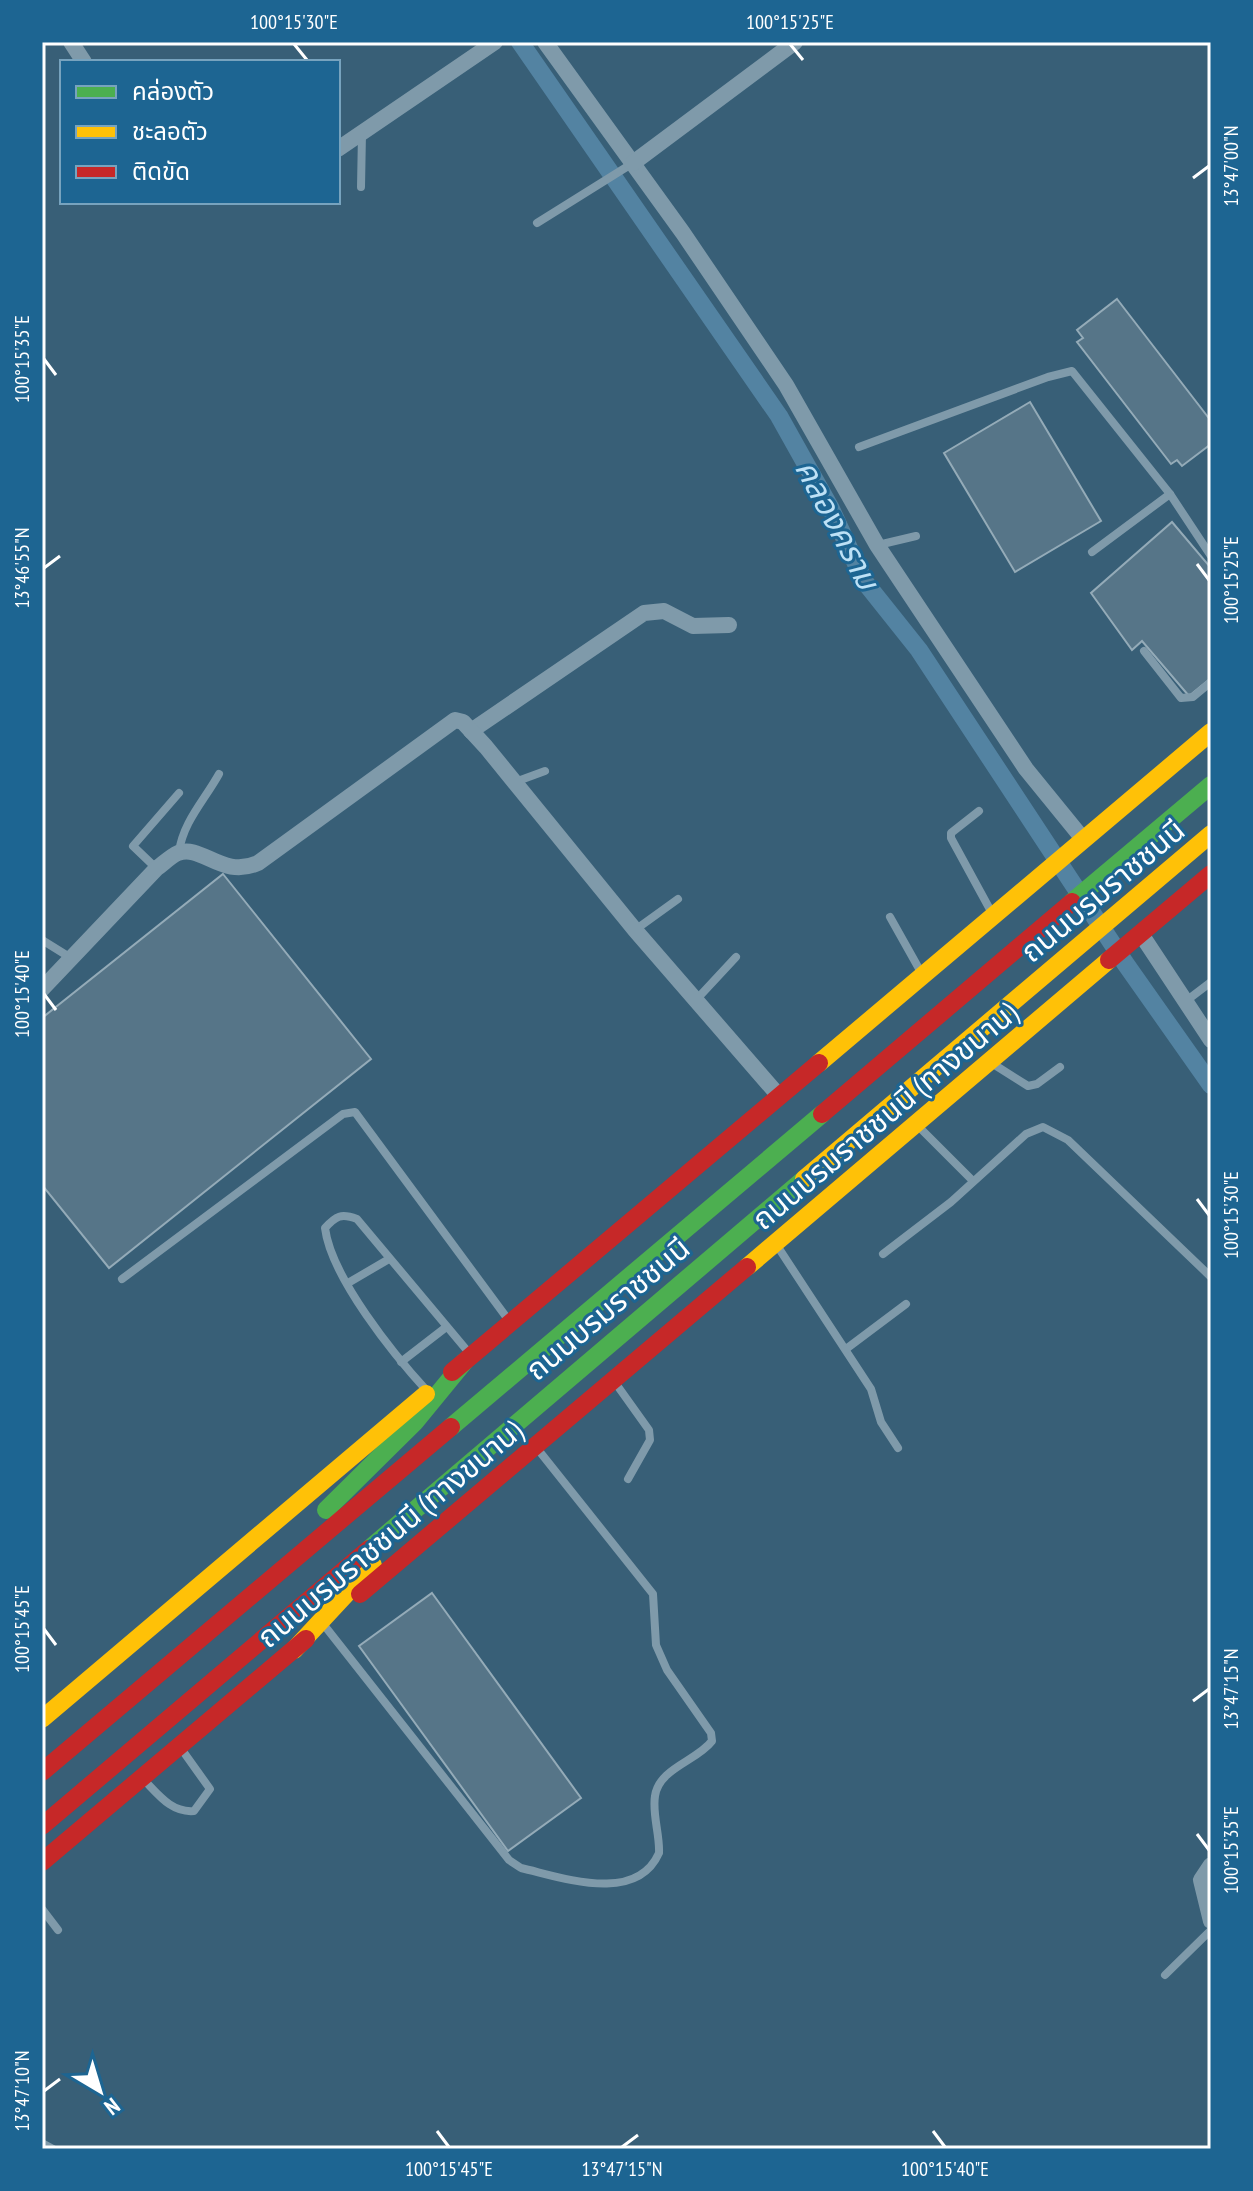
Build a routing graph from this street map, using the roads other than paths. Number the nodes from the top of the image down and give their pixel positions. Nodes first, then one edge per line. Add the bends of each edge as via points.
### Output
1 (71, 42) edge
2 (495, 42) edge
3 (545, 42) edge
4 (795, 42) edge
5 (83, 60) edge
6 (362, 132) junction
7 (340, 148) edge
8 (626, 168) junction
9 (361, 187) dead end
10 (537, 223) dead end
11 (859, 447) dead end
12 (1170, 494) junction
13 (916, 536) dead end
14 (877, 545) junction
15 (1092, 552) dead end
16 (1211, 556) edge
17 (729, 625) dead end
18 (1144, 651) dead end
19 (1211, 682) edge
20 (471, 731) junction
21 (1211, 732) edge
22 (545, 771) dead end
23 (219, 774) dead end
24 (515, 783) junction
25 (1211, 785) edge
26 (179, 793) dead end
27 (979, 811) dead end
28 (1211, 834) edge
29 (1081, 841) junction
30 (179, 852) junction
31 (157, 868) junction
32 (1211, 874) edge
33 (678, 899) dead end
34 (993, 915) junction
35 (890, 917) dead end
36 (635, 930) junction
37 (1138, 936) junction
38 (42, 940) edge
39 (736, 957) dead end
40 (71, 958) junction
41 (922, 975) junction
42 (1211, 982) edge
43 (42, 989) edge
44 (696, 1000) junction
45 (1185, 1002) junction
46 (1211, 1040) edge
47 (990, 1062) junction
48 (1060, 1067) dead end
49 (779, 1096) junction
50 (916, 1125) junction
51 (973, 1181) junction
52 (775, 1244) junction
53 (883, 1254) dead end
54 (389, 1259) junction
55 (1211, 1277) edge
56 (122, 1279) dead end
57 (348, 1283) junction
58 (906, 1304) dead end
59 (510, 1323) junction
60 (445, 1328) junction
61 (846, 1349) junction
62 (468, 1359) junction
63 (401, 1362) junction
64 (613, 1380) junction
65 (428, 1392) junction
66 (536, 1446) junction
67 (485, 1448) junction
68 (898, 1448) dead end
69 (628, 1479) dead end
70 (272, 1576) junction
71 (324, 1625) junction
72 (294, 1650) junction
73 (42, 1719) edge
74 (179, 1747) junction
75 (42, 1772) edge
76 (141, 1778) junction
77 (42, 1826) edge
78 (42, 1862) edge
79 (1211, 1865) edge
80 (42, 1909) edge
81 (1211, 1921) edge
82 (58, 1930) dead end
83 (1211, 1930) edge
84 (1165, 1975) dead end
85 (42, 2143) edge
86 (53, 2149) edge

1 - 5 street
2 - 6 street
3 - 8 street
4 - 8 street
6 - 7 street
6 - 9 lane
8 - 10 lane
8 - 14 street via 786,385
11 - 12 lane via 1072,371
12 - 15 lane
12 - 16 lane
13 - 14 lane
14 - 29 street via 1026,769
17 - 20 street via 693,626 664,611 644,613
18 - 19 lane via 1181,698 1193,697
20 - 24 street
20 - 30 street via 463,722 447,722 244,869
21 - 29 main road
22 - 24 lane
23 - 30 lane via 183,828
24 - 36 street
25 - 70 main road, ถนนบรมราชชนนี
26 - 31 lane via 133,846
27 - 34 lane via 959,824 951,838
28 - 67 main road, ถนนบรมราชชนนี
29 - 34 main road
30 - 31 street
31 - 40 street
32 - 37 main road, ถนนบรมราชชนนี (ทางขนาน)
33 - 36 lane
34 - 41 main road
35 - 41 lane
36 - 44 street
37 - 45 street
37 - 47 main road, ถนนบรมราชชนนี (ทางขนาน)
38 - 40 lane
39 - 44 lane
40 - 43 street
41 - 49 main road
42 - 45 lane
44 - 49 street
45 - 46 street
47 - 48 lane via 1028,1086
47 - 50 main road, ถนนบรมราชชนนี (ทางขนาน)
49 - 59 main road
50 - 51 lane
50 - 52 main road, ถนนบรมราชชนนี (ทางขนาน)
51 - 53 lane
51 - 55 lane via 1026,1134 1043,1127 1053,1130
52 - 61 lane
52 - 64 main road, ถนนบรมราชชนนี (ทางขนาน)
54 - 57 lane
54 - 57 lane via 357,1219 335,1217 325,1228 327,1244
54 - 60 lane
56 - 59 lane via 343,1114 355,1112
57 - 63 lane
58 - 61 lane
59 - 62 main road
60 - 62 lane
60 - 63 lane
61 - 68 lane
62 - 65 main road
62 - 70 main road via 415,1422 312,1525
63 - 65 lane
64 - 66 main road, ถนนบรมราชชนนี (ทางขนาน)
64 - 69 lane via 649,1430 650,1440
65 - 73 main road
66 - 71 main road, ถนนบรมราชชนนี (ทางขนาน)
66 - 71 lane via 653,1594 656,1645 711,1733 705,1750 658,1785 654,1799 659,1853 645,1871 608,1884 521,1868 509,1860
67 - 72 main road
67 - 77 main road, ถนนบรมราชชนนี
70 - 75 main road, ถนนบรมราชชนนี
71 - 72 main road, ถนนบรมราชชนนี (ทางขนาน)
72 - 74 main road, ถนนบรมราชชนนี (ทางขนาน)
74 - 76 main road, ถนนบรมราชชนนี (ทางขนาน)
74 - 76 lane via 210,1789 194,1811 170,1806
76 - 78 main road, ถนนบรมราชชนนี (ทางขนาน)
79 - 81 street via 1201,1880
80 - 82 lane
83 - 84 lane
85 - 86 lane

